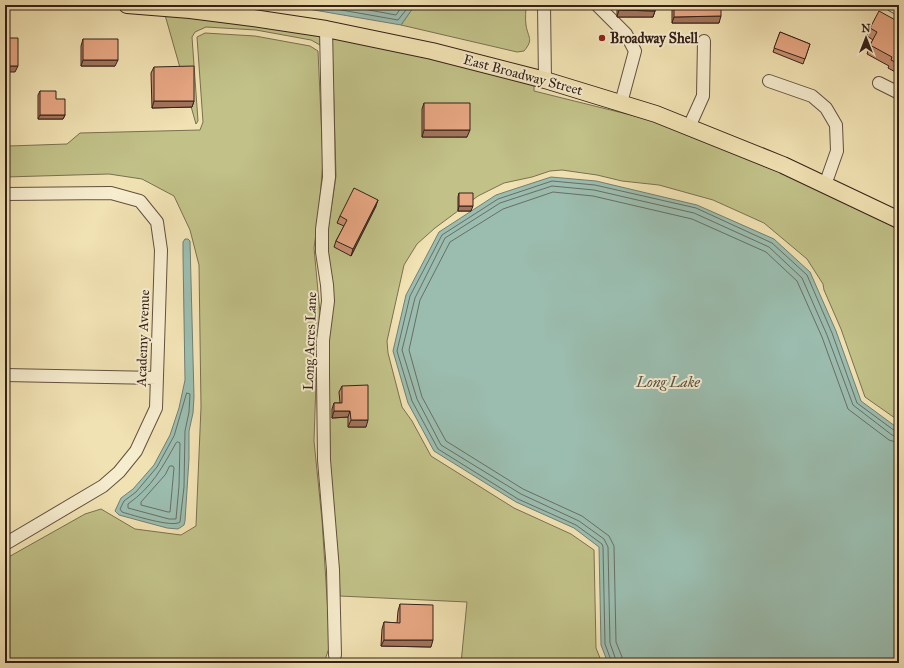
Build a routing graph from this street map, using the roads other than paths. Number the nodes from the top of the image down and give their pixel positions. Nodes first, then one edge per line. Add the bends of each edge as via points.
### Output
1 (127, 5) edge
2 (544, 5) edge
3 (597, 5) edge
4 (892, 5) edge
5 (899, 9) edge
6 (326, 29) junction
7 (704, 41) dead end
8 (545, 80) junction
9 (769, 81) dead end
10 (878, 83) dead end
11 (899, 93) edge
12 (621, 103) junction
13 (689, 127) junction
14 (825, 185) junction
15 (5, 194) edge
16 (899, 220) edge
17 (5, 375) edge
18 (156, 378) junction
19 (5, 544) edge
20 (335, 655) dead end

1 - 6 main road, East Broadway Street via 190,10
2 - 8 street
3 - 12 street via 626,34 635,51
4 - 5 street
6 - 8 main road, East Broadway Street via 432,51
6 - 20 street, Long Acres Lane via 330,176 322,229 328,301 322,340 322,375
7 - 13 street via 703,96
8 - 12 main road, East Broadway Street
9 - 14 street via 812,96 826,108 836,125 837,150
10 - 11 street
12 - 13 main road, East Broadway Street
13 - 14 main road, East Broadway Street
14 - 16 main road, East Broadway Street
15 - 18 street, Academy Avenue via 111,193 140,200 156,222 161,250
17 - 18 street
18 - 19 street, Academy Avenue via 156,408 136,451 119,472 103,486

